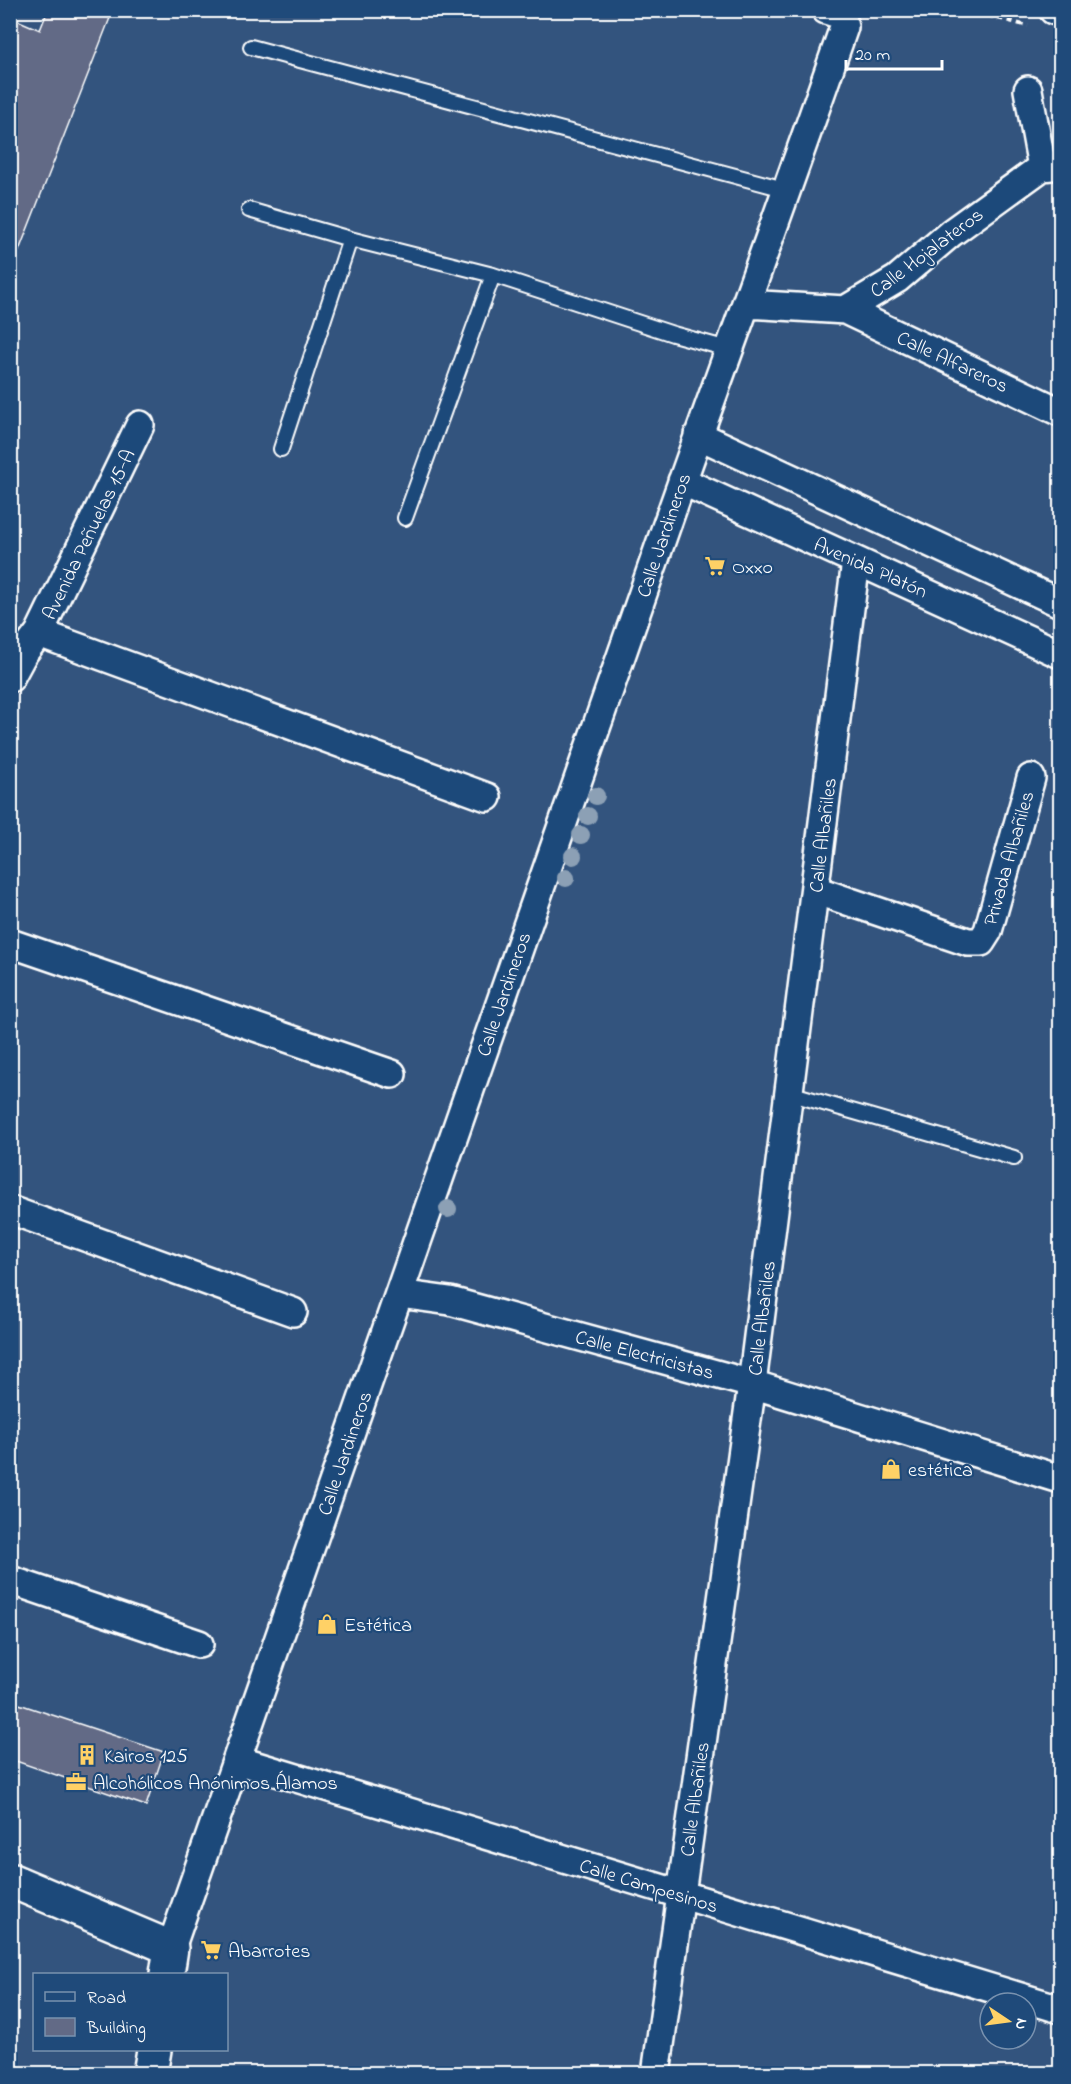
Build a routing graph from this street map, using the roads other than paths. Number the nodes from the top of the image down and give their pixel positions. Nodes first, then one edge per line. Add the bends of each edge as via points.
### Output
1 (1053, 10) edge
2 (1060, 12) edge
3 (834, 13) edge
4 (251, 47) dead end
5 (1028, 90) dead end
6 (1051, 166) edge
7 (788, 190) junction
8 (249, 210) dead end
9 (350, 239) junction
10 (493, 275) junction
11 (747, 304) junction
12 (845, 310) junction
13 (728, 349) junction
14 (1060, 412) edge
15 (140, 425) dead end
16 (698, 435) junction
17 (281, 449) dead end
18 (682, 481) junction
19 (405, 518) dead end
20 (856, 561) junction
21 (1060, 603) edge
22 (39, 633) junction
23 (1060, 654) edge
24 (12, 674) edge
25 (1031, 778) dead end
26 (487, 797) dead end
27 (814, 890) junction
28 (10, 943) edge
29 (392, 1074) dead end
30 (789, 1093) junction
31 (1014, 1158) dead end
32 (10, 1210) edge
33 (399, 1294) junction
34 (293, 1312) dead end
35 (752, 1384) junction
36 (1060, 1479) edge
37 (10, 1580) edge
38 (199, 1644) dead end
39 (237, 1760) junction
40 (10, 1880) edge
41 (680, 1895) junction
42 (169, 1961) edge
43 (1060, 2009) edge
44 (154, 2051) edge
45 (150, 2073) edge
46 (656, 2073) edge

1 - 2 street
3 - 7 street, Calle Jardineros via 844,27
4 - 7 lane
5 - 6 street
6 - 12 street, Calle Hojalateros via 951,233 897,279
7 - 11 street, Calle Jardineros
8 - 9 lane
9 - 10 lane
9 - 17 lane
10 - 13 lane
10 - 19 lane
11 - 12 street
11 - 13 street, Calle Jardineros
12 - 14 street, Calle Alfareros
13 - 16 street, Calle Jardineros
15 - 22 street, Avenida Peñuelas 15-A
16 - 18 street, Calle Jardineros
16 - 21 street
18 - 20 street, Avenida Platón
18 - 33 street, Calle Jardineros
20 - 23 street, Avenida Platón
20 - 27 street, Calle Albañiles
22 - 24 street, Avenida Peñuelas 15-A
22 - 26 street
25 - 27 street, Privada Albañiles via 988,931 981,942 968,942
27 - 30 street, Calle Albañiles
28 - 29 street
30 - 31 lane
30 - 35 street, Calle Albañiles
32 - 34 street
33 - 35 street, Calle Electricistas via 450,1301
33 - 39 street, Calle Jardineros
35 - 36 street, Calle Electricistas
35 - 41 street, Calle Albañiles
37 - 38 street
39 - 41 street, Calle Campesinos
39 - 42 street, Calle Jardineros
40 - 42 street
41 - 43 street, Calle Campesinos
41 - 46 street, Calle Albañiles
44 - 45 street

